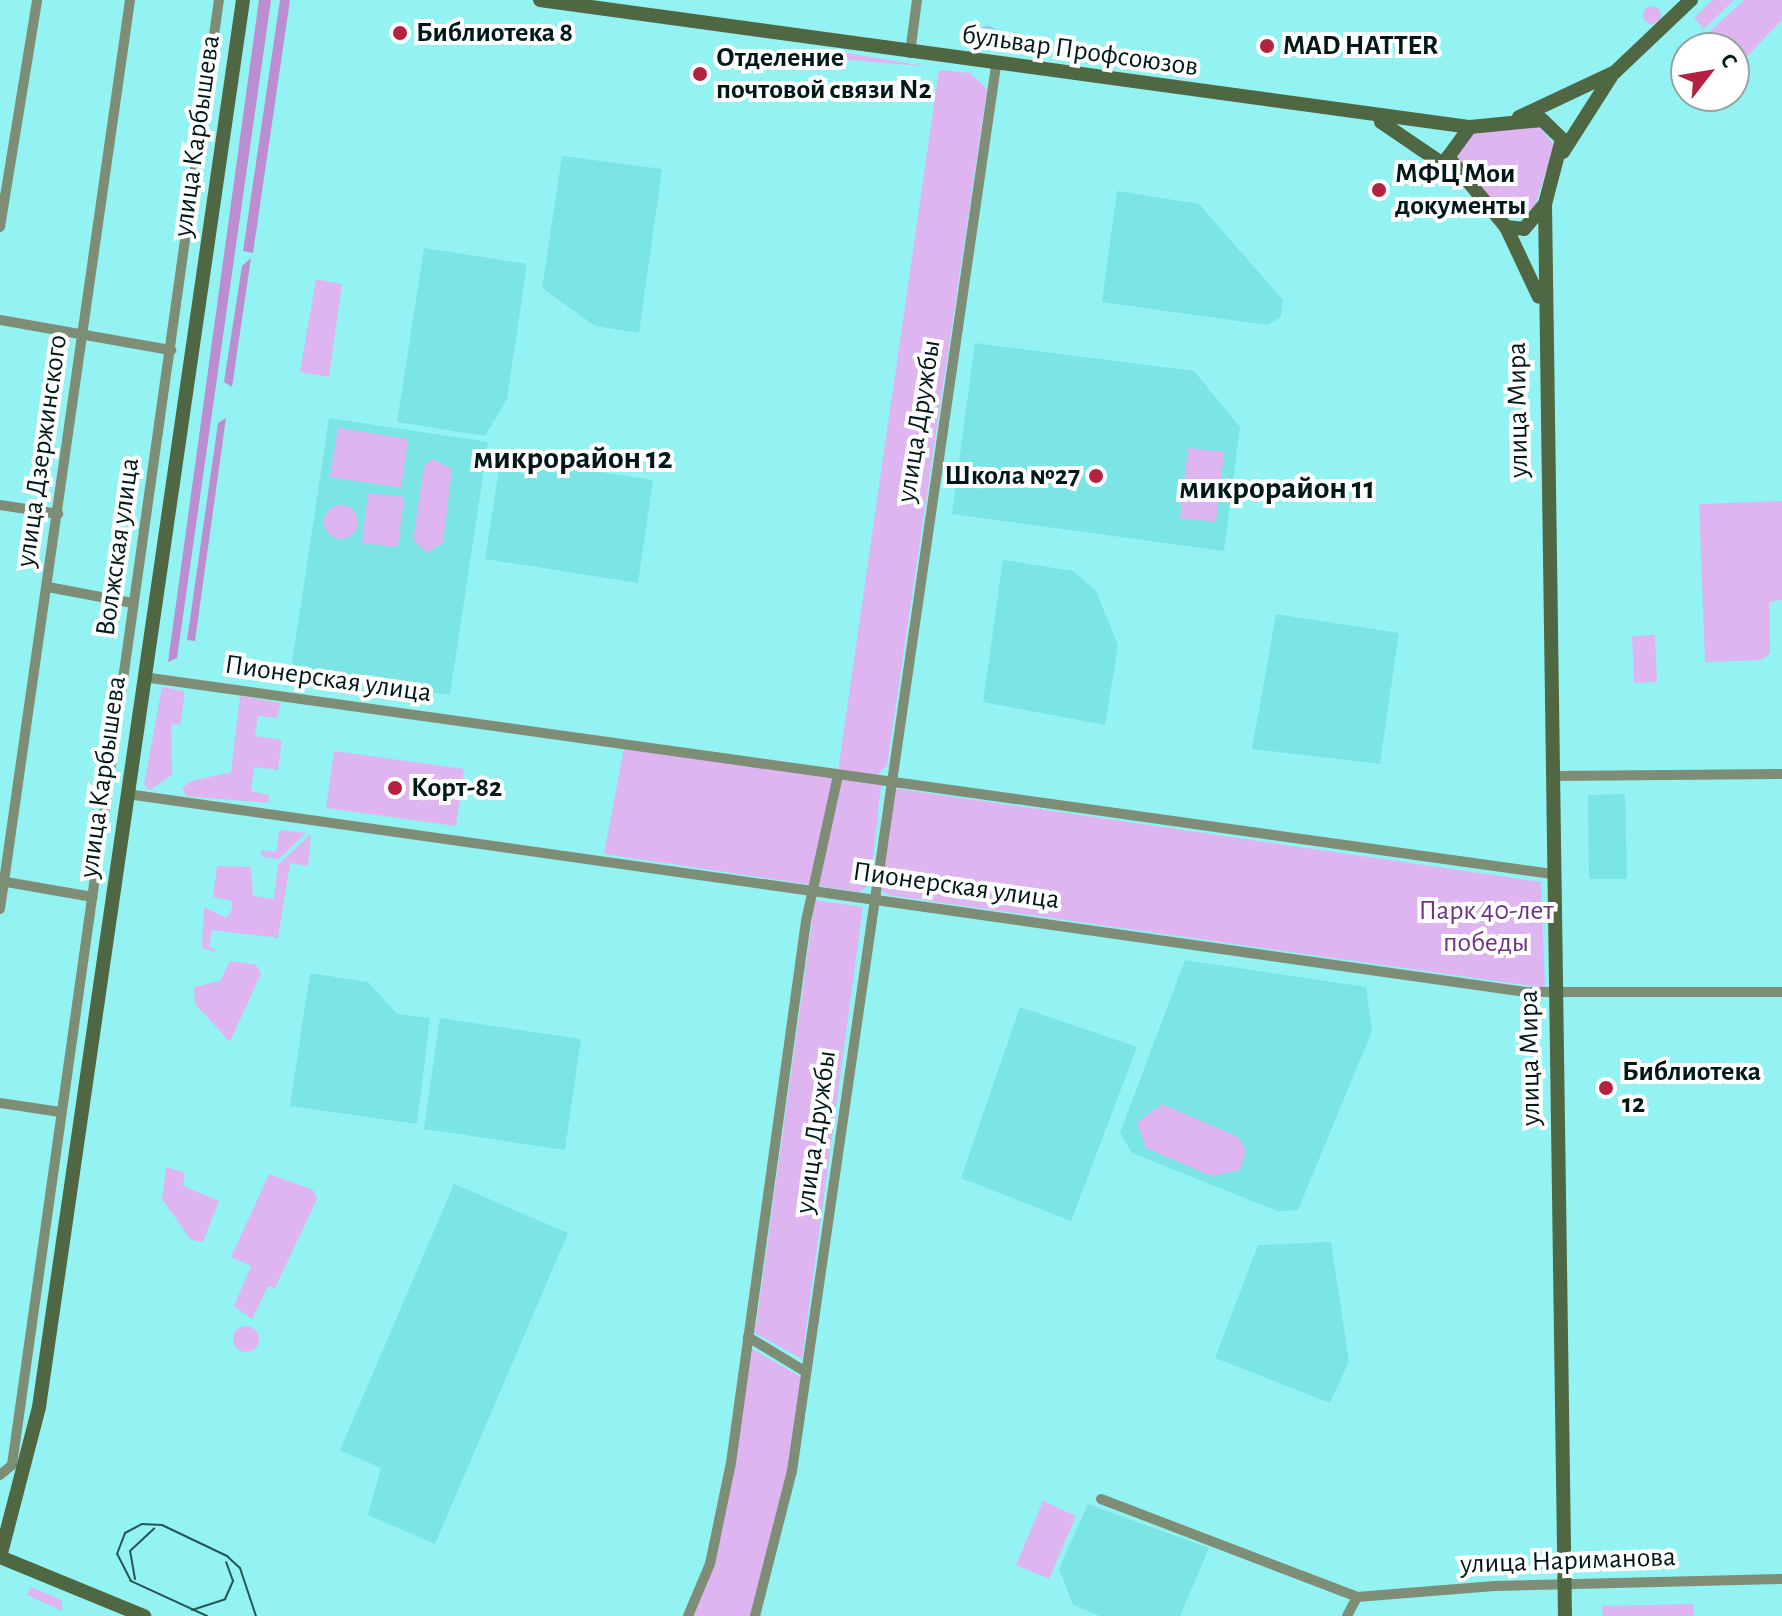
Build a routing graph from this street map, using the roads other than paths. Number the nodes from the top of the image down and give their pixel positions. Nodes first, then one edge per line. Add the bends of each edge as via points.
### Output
1 (37, 0) edge
2 (130, 0) edge
3 (219, 0) edge
4 (243, 0) edge
5 (540, 0) edge
6 (917, 0) edge
7 (1691, 0) edge
8 (910, 53) junction
9 (996, 66) junction
10 (1615, 72) junction
11 (1519, 117) junction
12 (1375, 119) junction
13 (1470, 127) junction
14 (1559, 159) junction
15 (1453, 171) junction
16 (1545, 204) junction
17 (2, 227) edge
18 (1506, 227) junction
19 (1543, 307) junction
20 (0, 320) edge
21 (82, 332) junction
22 (171, 350) junction
23 (0, 505) edge
24 (58, 514) junction
25 (48, 587) junction
26 (133, 603) junction
27 (143, 677) junction
28 (1782, 774) edge
29 (838, 775) junction
30 (1552, 776) junction
31 (891, 784) junction
32 (127, 794) junction
33 (1552, 874) junction
34 (2, 881) edge
35 (814, 891) junction
36 (93, 897) junction
37 (874, 899) junction
38 (0, 909) edge
39 (1782, 992) edge
40 (1555, 995) junction
41 (0, 1103) edge
42 (60, 1112) junction
43 (748, 1337) junction
44 (806, 1372) junction
45 (0, 1475) edge
46 (1101, 1499) dead end
47 (0, 1557) edge
48 (1782, 1579) edge
49 (1566, 1583) junction
50 (1357, 1597) junction
51 (144, 1616) edge
52 (688, 1616) edge
53 (755, 1616) edge
54 (1347, 1616) edge
55 (1565, 1616) edge

1 - 17 street
2 - 21 street, улица Дзержинского
3 - 22 street, Волжская улица
4 - 27 street, улица Карбышева
5 - 8 street, бульвар Профсоюзов
6 - 8 street
7 - 10 street
8 - 9 street, бульвар Профсоюзов
9 - 12 street, бульвар Профсоюзов
9 - 31 street, улица Дружбы
10 - 11 street
10 - 14 street
11 - 13 street
11 - 14 street via 1555,127
12 - 13 street, бульвар Профсоюзов
12 - 15 street, бульвар Профсоюзов
13 - 15 street via 1449,146
14 - 16 street
15 - 18 street
16 - 18 street via 1524,229
16 - 19 street, улица Мира
18 - 19 street, улица Мира
19 - 30 street, улица Мира
20 - 21 street
21 - 22 street
21 - 24 street, улица Дзержинского
22 - 26 street, Волжская улица
23 - 24 street
24 - 25 street, улица Дзержинского
25 - 26 street
25 - 34 street, улица Дзержинского
26 - 36 street, Волжская улица
27 - 29 street, Пионерская улица
27 - 32 street, улица Карбышева
28 - 30 street
29 - 31 street, Пионерская улица
29 - 35 street, улица Дружбы
30 - 33 street, улица Мира
31 - 33 street, Пионерская улица
31 - 37 street, улица Дружбы
32 - 35 street, Пионерская улица
32 - 47 street, улица Карбышева via 31,1456
33 - 40 street, улица Мира
34 - 36 street
34 - 38 street, улица Дзержинского
35 - 37 street, Пионерская улица
35 - 43 street, улица Дружбы
36 - 42 street, Волжская улица
37 - 40 street, Пионерская улица
37 - 44 street, улица Дружбы
39 - 40 street, Пионерская улица
40 - 49 street, улица Мира
41 - 42 street
42 - 45 street, Волжская улица via 12,1465
43 - 44 street
43 - 52 street, улица Дружбы via 719,1526
44 - 53 street, улица Дружбы via 777,1553
46 - 50 street, улица Нариманова
47 - 51 street
48 - 49 street, улица Нариманова
49 - 50 street, улица Нариманова
49 - 55 street, улица Мира
50 - 54 street

